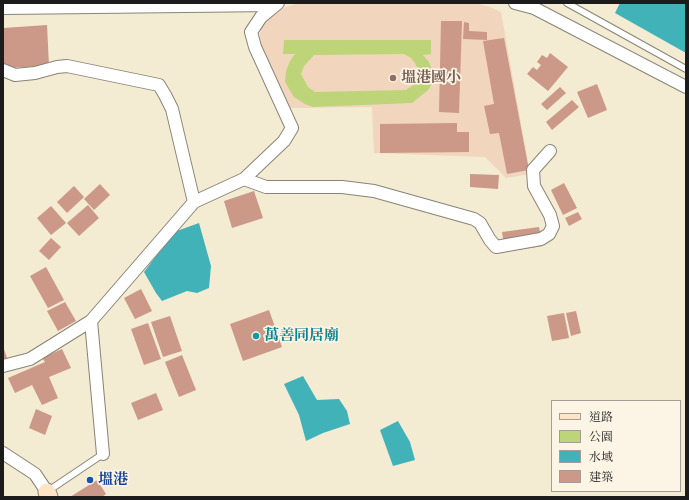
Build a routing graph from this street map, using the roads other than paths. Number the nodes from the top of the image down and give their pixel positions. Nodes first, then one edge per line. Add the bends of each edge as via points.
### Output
1 (515, 3) edge
2 (567, 3) edge
3 (276, 4) edge
4 (3, 8) edge
5 (686, 69) edge
6 (3, 70) edge
7 (686, 87) edge
8 (550, 151) dead end
9 (244, 179) junction
10 (194, 202) junction
11 (91, 322) junction
12 (3, 366) edge
13 (3, 453) edge
14 (103, 454) joint
15 (48, 494) edge

1 - 7 street via 534,8
2 - 5 lane
3 - 4 street
3 - 9 street via 261,17 251,32 292,128 284,141
6 - 10 street via 15,75 67,66 159,85 166,94 172,110
8 - 9 street via 534,170 534,186 550,215 553,226 549,234 542,239 496,247 480,223 474,219 374,191 342,187 266,187
9 - 10 street
10 - 11 street
11 - 12 street via 30,359
11 - 14 street
13 - 15 street via 35,474
14 - 15 lane

